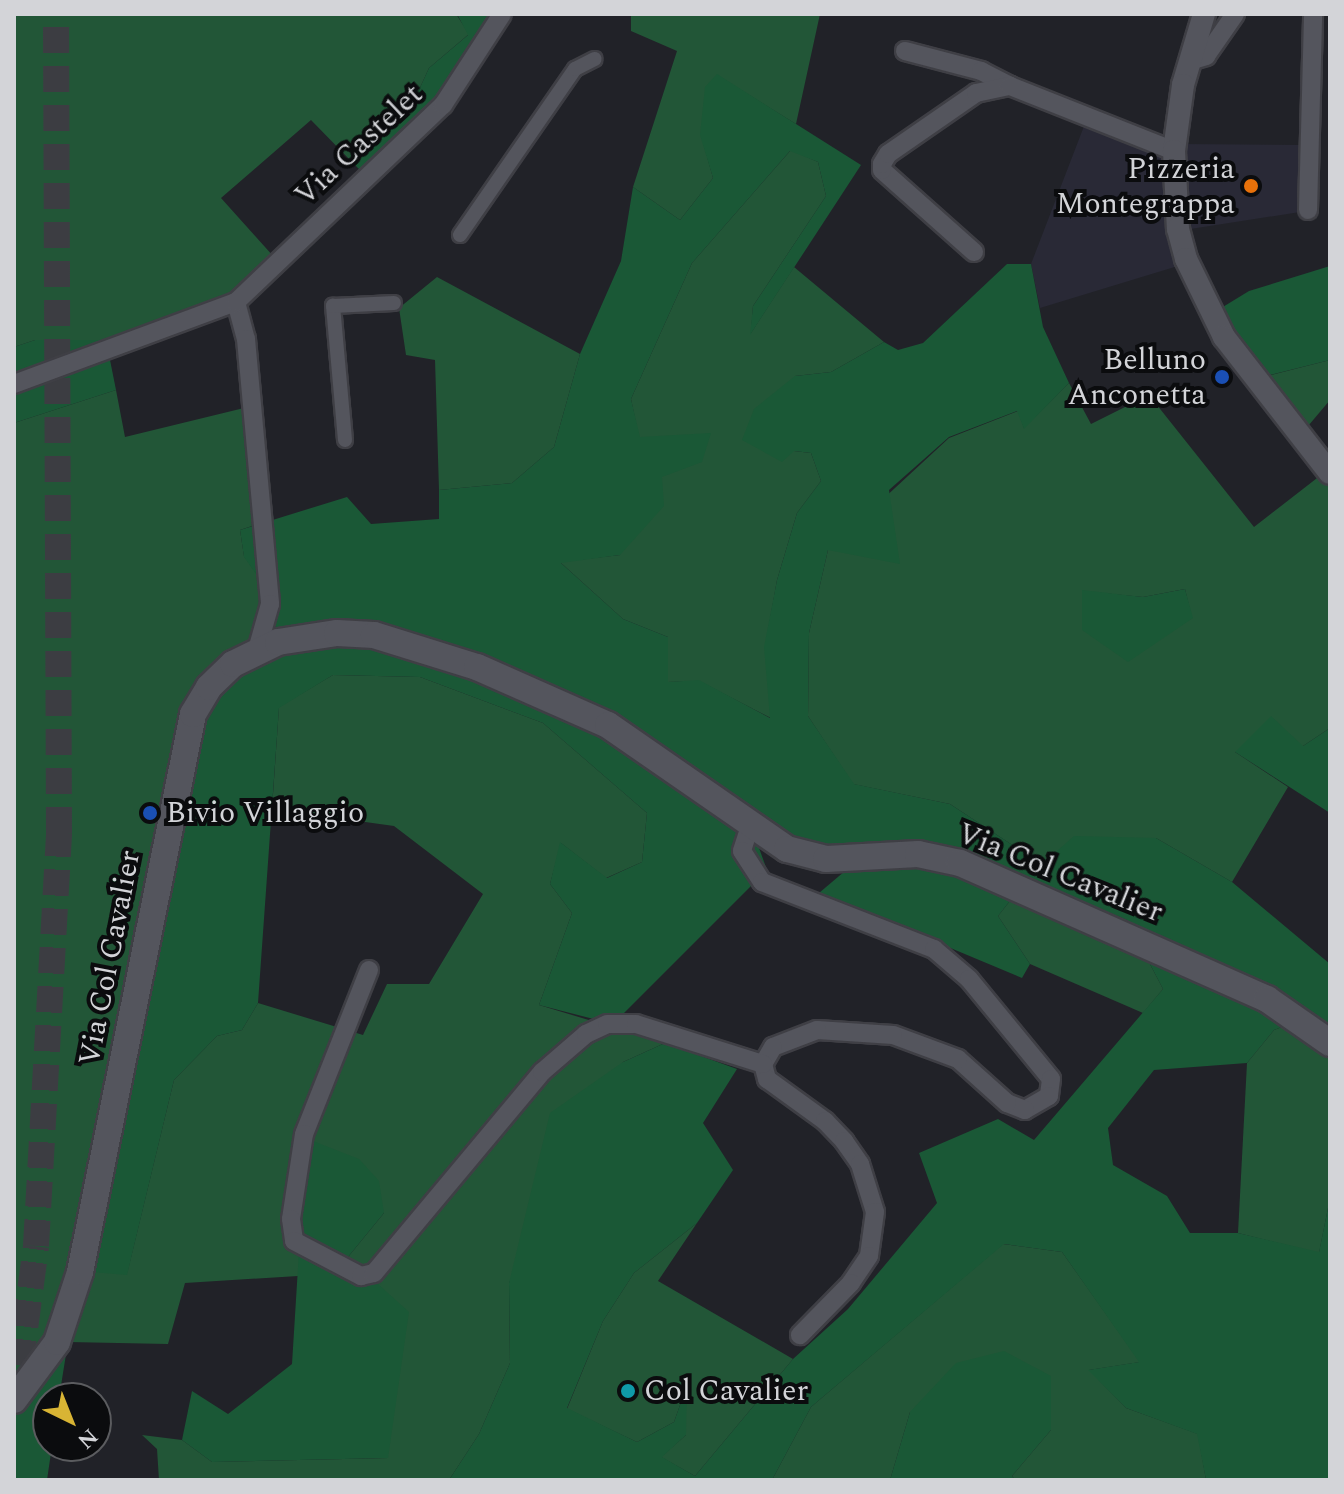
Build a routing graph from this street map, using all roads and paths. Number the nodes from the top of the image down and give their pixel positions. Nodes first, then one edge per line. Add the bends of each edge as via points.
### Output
1 (502, 14) edge
2 (1204, 14) edge
3 (1235, 14) edge
4 (1313, 14) edge
5 (905, 51) dead end
6 (595, 59) dead end
7 (1189, 61) junction
8 (1010, 86) junction
9 (1174, 151) junction
10 (1308, 210) dead end
11 (460, 235) dead end
12 (974, 252) dead end
13 (236, 302) junction
14 (394, 303) dead end
15 (14, 384) edge
16 (345, 440) dead end
17 (1330, 473) edge
18 (257, 650) junction
19 (750, 826) junction
20 (369, 970) dead end
21 (1330, 1043) edge
22 (763, 1064) junction
23 (800, 1335) dead end
24 (14, 1400) edge

1 - 13 street, Via Castelet via 430,120
2 - 7 street
3 - 7 street via 1206,56
4 - 10 street
5 - 8 street via 981,71
6 - 11 street via 575,69
7 - 9 street
8 - 9 street
8 - 12 street via 976,93 888,154 882,164 882,170
9 - 17 street via 1178,229 1202,299 1224,337
13 - 15 street, Via Castelet
13 - 18 street via 246,339 270,604
14 - 16 street via 333,306
18 - 19 main road, Via Col Cavalier via 295,639 356,633 477,667 608,725
18 - 24 main road, Via Col Cavalier via 221,675 193,714 80,1272 57,1342
19 - 21 main road, Via Col Cavalier via 813,857 918,854 960,863 1267,999
19 - 22 street via 742,851 762,882 934,949 969,979 1041,1062 1052,1088 1042,1104 1017,1109 944,1051 855,1029 800,1033 773,1047
20 - 22 street via 304,1134 291,1219 294,1241 361,1276 374,1273 542,1072 597,1028 636,1024
22 - 23 street via 771,1084 825,1121 853,1152 875,1212 874,1244 865,1263

